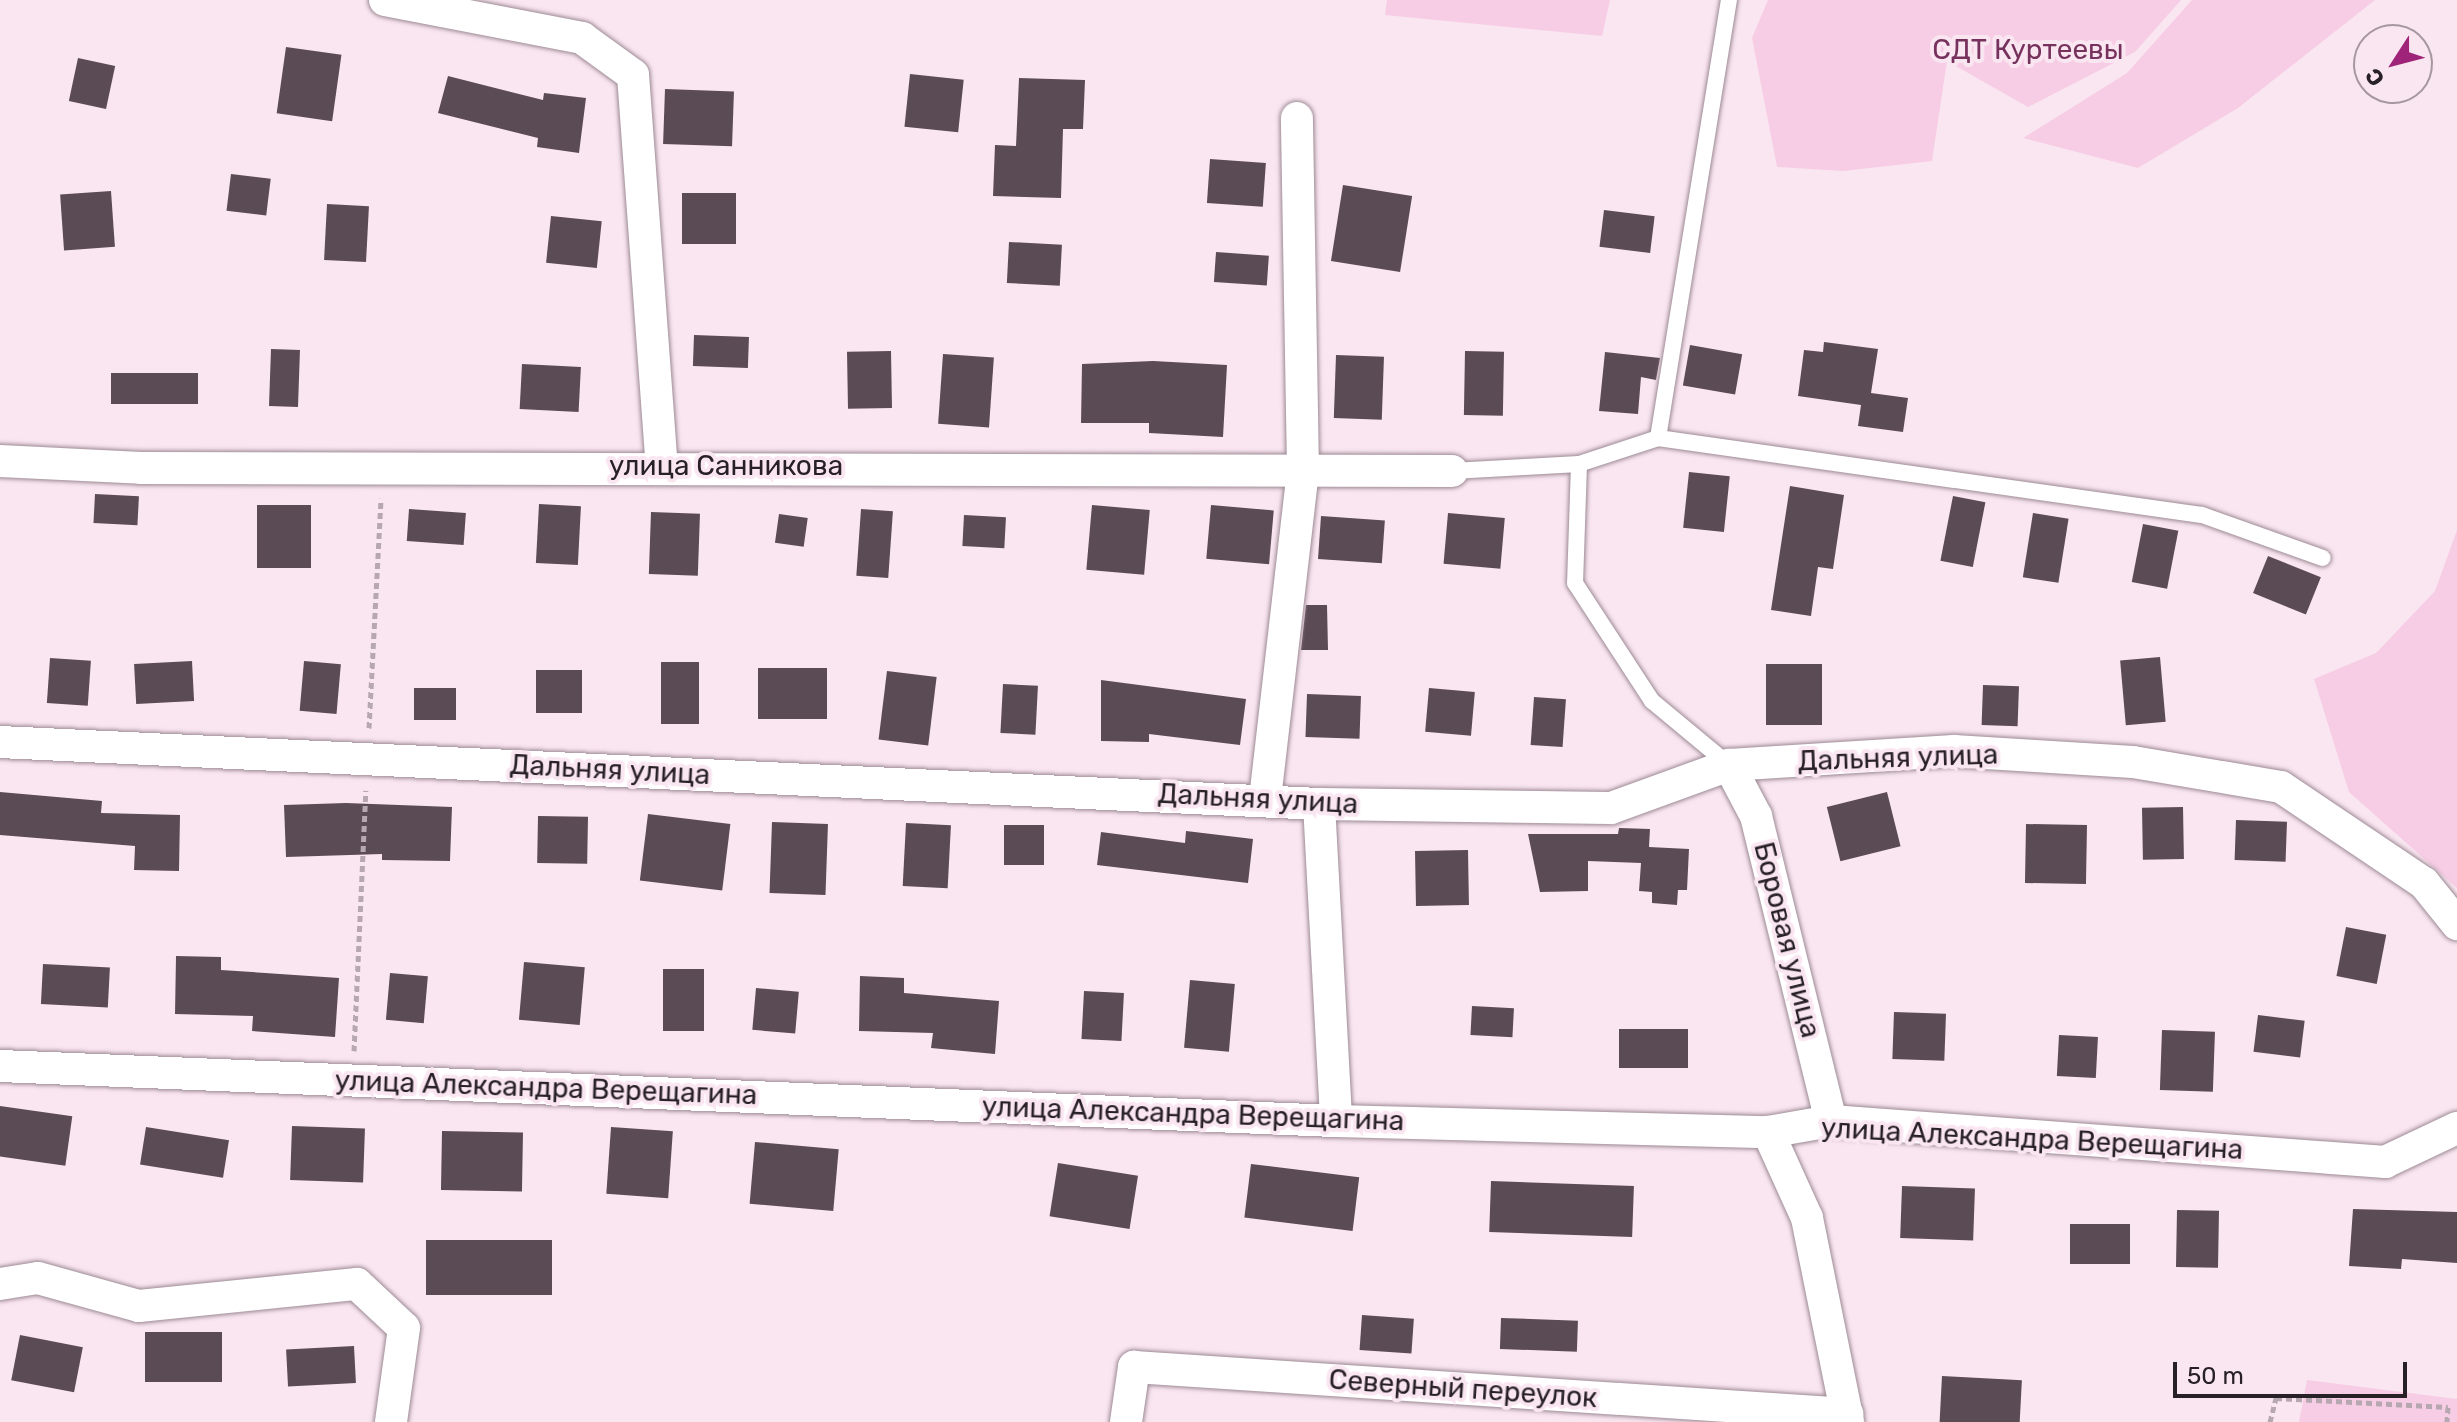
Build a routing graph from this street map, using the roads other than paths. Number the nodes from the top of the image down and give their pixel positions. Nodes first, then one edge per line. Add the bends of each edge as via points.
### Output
1 (385, 0) edge
2 (1729, 0) edge
3 (1297, 118) dead end
4 (1658, 438) junction
5 (0, 461) edge
6 (1579, 464) junction
7 (662, 467) junction
8 (1303, 469) junction
9 (1452, 471) joint
10 (2323, 558) dead end
11 (0, 742) edge
12 (1729, 765) junction
13 (1265, 799) junction
14 (1319, 804) junction
15 (2457, 924) edge
16 (0, 1066) edge
17 (1336, 1121) junction
18 (1831, 1121) junction
19 (2457, 1128) edge
20 (1768, 1132) junction
21 (0, 1284) edge
22 (1848, 1418) edge
23 (391, 1422) edge
24 (1126, 1422) edge

1 - 7 street via 582,38 633,75
2 - 4 lane
3 - 8 street
4 - 6 lane
4 - 10 lane via 2202,515
5 - 7 street, улица Санникова via 141,468
6 - 9 lane
6 - 12 lane via 1575,583 1652,701
7 - 8 street, улица Санникова
8 - 9 street, улица Санникова
8 - 13 street
11 - 13 street, Дальняя улица
12 - 14 street, Дальняя улица via 1611,808
12 - 15 street, Дальняя улица via 1954,751 2133,762 2281,787 2424,883
12 - 18 street, Боровая улица via 1756,816
13 - 14 street, Дальняя улица
14 - 17 street
16 - 17 street, улица Александра Верещагина
17 - 20 street, улица Александра Верещагина
18 - 19 street, улица Александра Верещагина via 2385,1162
18 - 20 street, улица Александра Верещагина
20 - 22 street via 1807,1218
21 - 23 street via 38,1278 139,1306 357,1284 404,1328
22 - 24 street, Северный переулок via 1134,1367

